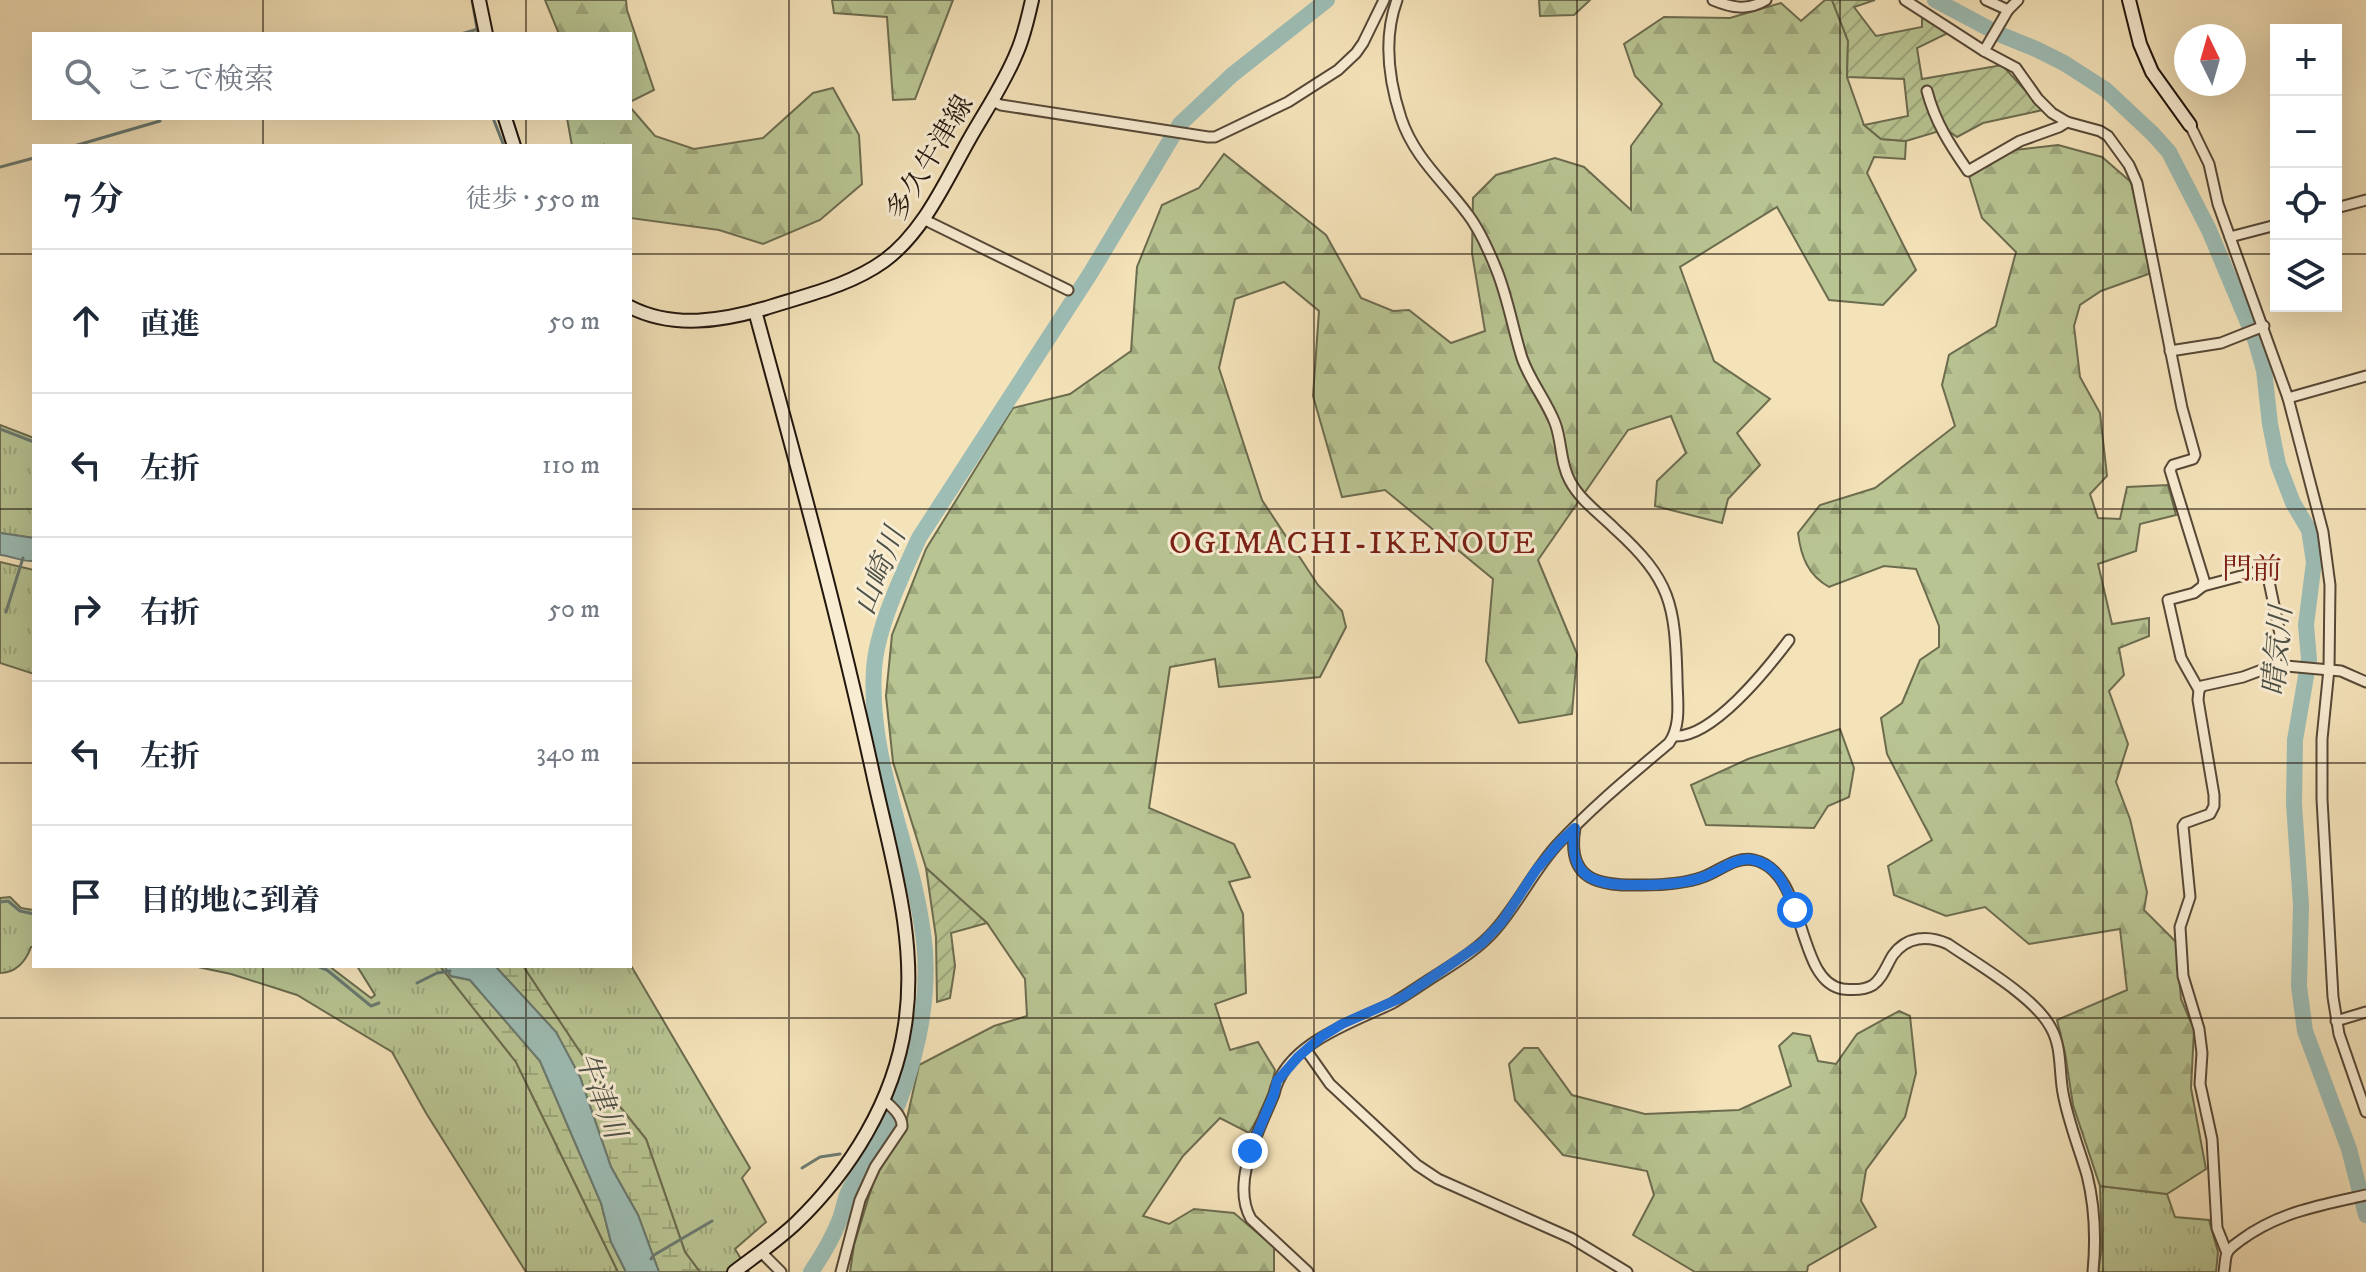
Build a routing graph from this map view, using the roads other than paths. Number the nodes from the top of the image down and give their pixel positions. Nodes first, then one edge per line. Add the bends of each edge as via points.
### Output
1 (479, 0) edge
2 (1032, 0) edge
3 (1384, 0) edge
4 (1397, 0) edge
5 (1713, 0) edge
6 (1766, 0) edge
7 (1905, 0) edge
8 (1986, 0) edge
9 (2018, 0) edge
10 (2129, 0) edge
11 (2008, 10) junction
12 (486, 32) edge
13 (1984, 51) junction
14 (1927, 91) dead end
15 (992, 101) junction
16 (506, 120) edge
17 (2067, 122) junction
18 (2190, 125) joint
19 (513, 144) edge
20 (2366, 200) edge
21 (2342, 206) edge
22 (923, 219) junction
23 (2270, 227) edge
24 (2230, 237) junction
25 (1068, 290) dead end
26 (632, 308) edge
27 (755, 311) junction
28 (2264, 326) junction
29 (2170, 351) junction
30 (2366, 376) edge
31 (2288, 398) junction
32 (2203, 586) junction
33 (1789, 640) dead end
34 (2275, 665) junction
35 (2329, 669) junction
36 (2366, 682) edge
37 (2199, 690) junction
38 (1674, 736) junction
39 (1575, 828) junction
40 (2366, 1012) edge
41 (2336, 1021) junction
42 (1306, 1050) junction
43 (886, 1102) junction
44 (2366, 1112) edge
45 (2366, 1195) edge
46 (761, 1252) junction
47 (2227, 1253) junction
48 (734, 1272) edge
49 (781, 1272) edge
50 (841, 1272) edge
51 (1308, 1272) edge
52 (1627, 1272) edge
53 (2093, 1272) edge
54 (2224, 1272) edge

1 - 12 street
2 - 15 street, 多久牛津線 via 1016,54
3 - 15 street via 1356,53 1323,81 1222,134 1208,137
4 - 38 street via 1389,32 1390,68 1409,138 1421,160 1467,212 1497,271 1523,359 1560,438 1568,479 1648,561 1663,585 1676,635
5 - 6 street via 1750,8
7 - 13 street
8 - 11 street
9 - 11 street
10 - 18 street via 2152,72
11 - 13 street
13 - 17 street via 2016,68 2038,99
14 - 17 street via 1933,114 1968,171
15 - 22 street, 多久牛津線
16 - 19 street
17 - 29 street via 2108,136 2129,165
18 - 24 street via 2209,164
20 - 21 street
22 - 25 street
22 - 27 street, 多久牛津線 via 887,259 865,274
23 - 24 street
24 - 28 street
26 - 27 street, 多久牛津線 via 684,322
27 - 43 street via 825,568 904,913 909,989
28 - 29 street via 2221,343
28 - 31 street
29 - 32 street via 2195,455 2170,470
30 - 31 street
31 - 35 street via 2323,532 2330,585
32 - 34 street via 2267,572 2280,634
32 - 37 street via 2168,600 2181,658
33 - 38 street via 1714,721 1691,735
34 - 35 street
34 - 37 street
35 - 36 street
35 - 41 street via 2322,799
37 - 47 street via 2214,806 2210,814 2183,826 2190,897 2180,927 2183,976 2202,1053 2200,1084 2212,1139 2217,1228
38 - 39 street
39 - 42 street via 1482,943 1403,997 1342,1024
39 - 53 street via 1572,845 1578,864 1589,878 1609,885 1689,881 1748,859 1769,866 1787,889 1815,965 1835,987 1873,985 1900,947 1936,939 2041,1013 2058,1046 2066,1110 2087,1177
40 - 41 street
41 - 44 street
42 - 51 street via 1277,1081 1250,1151 1245,1180 1251,1219
42 - 52 street via 1330,1084 1417,1165 1571,1238
43 - 46 street via 827,1190
43 - 50 street via 902,1127 860,1200
45 - 47 street via 2277,1218
46 - 48 street
46 - 49 street
47 - 54 street

